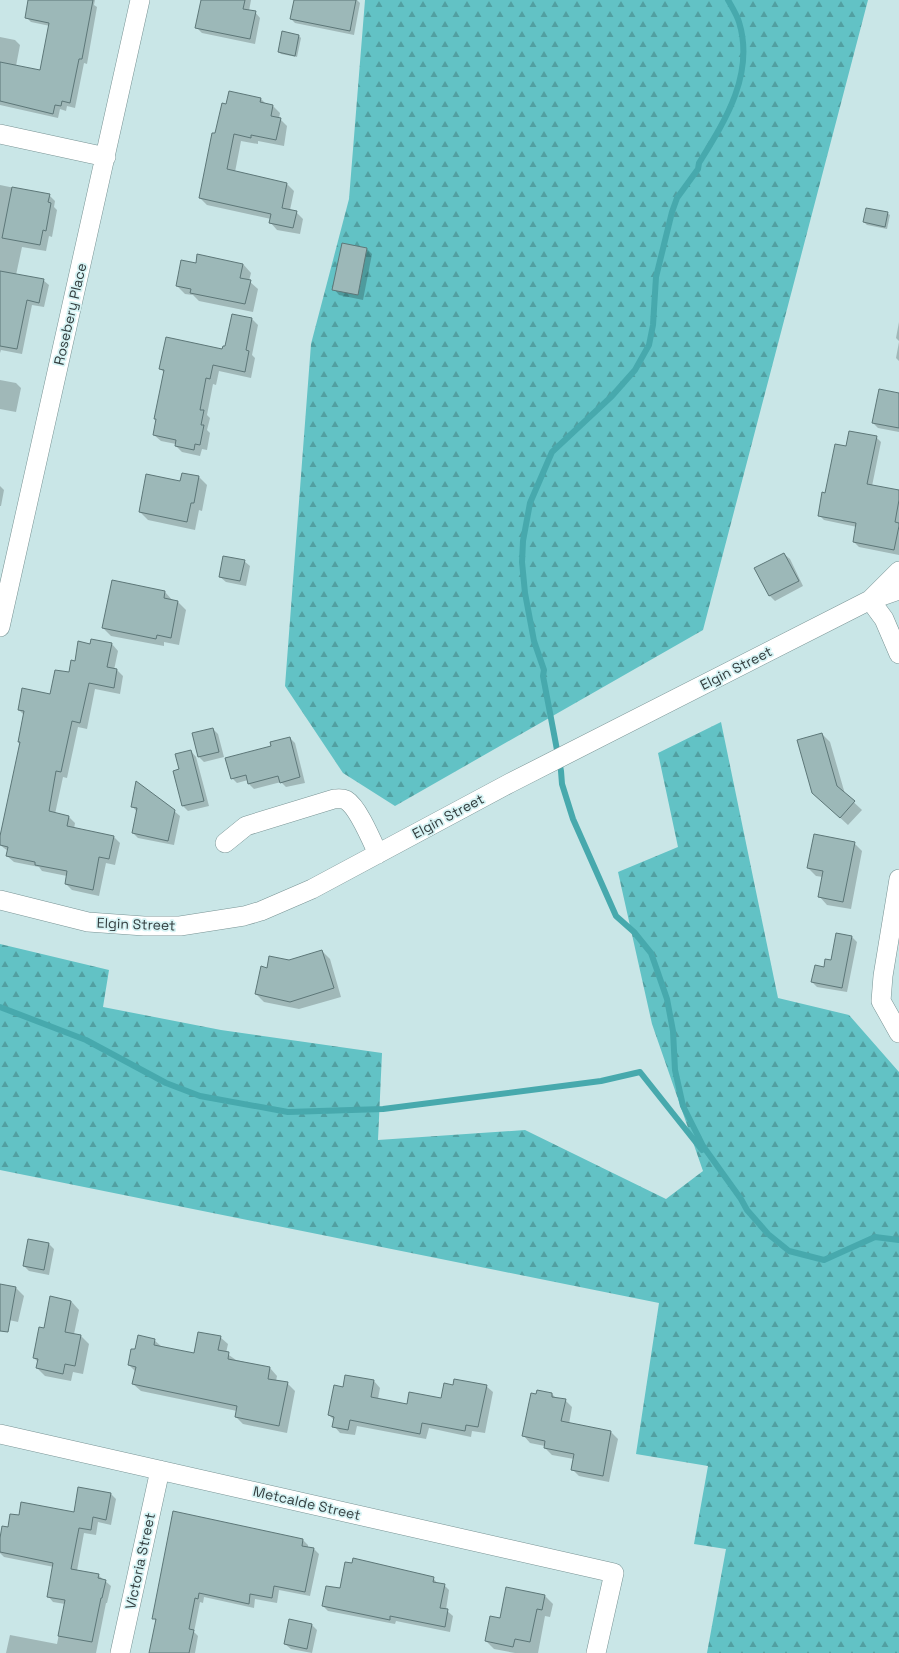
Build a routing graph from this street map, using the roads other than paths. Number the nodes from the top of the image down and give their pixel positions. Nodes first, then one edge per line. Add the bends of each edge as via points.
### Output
1 (140, 0) edge
2 (0, 134) edge
3 (106, 157) junction
4 (899, 571) edge
5 (4, 584) edge
6 (899, 590) edge
7 (870, 600) junction
8 (0, 628) edge
9 (899, 654) edge
10 (225, 843) dead end
11 (378, 854) junction
12 (899, 879) edge
13 (0, 900) edge
14 (899, 1034) edge
15 (0, 1434) edge
16 (160, 1470) junction
17 (120, 1653) edge
18 (596, 1653) edge

1 - 3 street, Rosebery Place
2 - 3 street
3 - 5 street, Rosebery Place
4 - 7 street
5 - 8 street, Rosebery Place
6 - 7 street
7 - 9 street via 884,619
7 - 11 street, Elgin Street via 510,783
10 - 11 street via 246,826 334,799 345,799 352,805
11 - 13 street, Elgin Street via 312,889 261,911 180,926 88,922
12 - 14 street via 881,1001
15 - 16 street, Metcalde Street
16 - 17 street, Victoria Street
16 - 18 street, Metcalde Street via 614,1573

